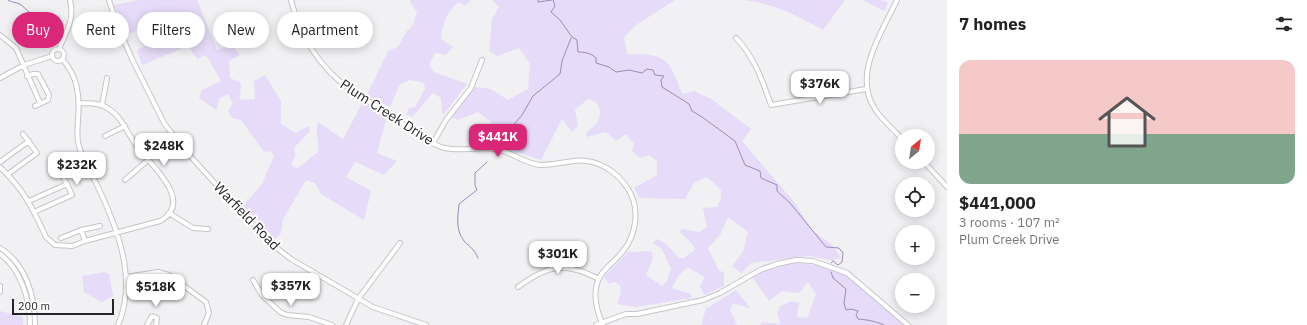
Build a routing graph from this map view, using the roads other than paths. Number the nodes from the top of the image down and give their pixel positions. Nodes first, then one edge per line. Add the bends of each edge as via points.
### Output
1 (70, 0) edge
2 (109, 0) edge
3 (291, 0) edge
4 (897, 0) edge
5 (0, 35) edge
6 (736, 38) dead end
7 (59, 49) junction
8 (52, 56) junction
9 (62, 59) junction
10 (482, 60) dead end
11 (24, 65) junction
12 (27, 76) junction
13 (0, 78) edge
14 (107, 78) dead end
15 (866, 88) junction
16 (40, 103) junction
17 (80, 103) junction
18 (102, 105) junction
19 (35, 106) dead end
20 (125, 126) junction
21 (895, 131) edge
22 (23, 134) dead end
23 (105, 136) dead end
24 (29, 142) junction
25 (433, 143) junction
26 (148, 160) junction
27 (0, 162) edge
28 (0, 167) edge
29 (930, 169) edge
30 (8, 174) junction
31 (64, 179) dead end
32 (125, 180) dead end
33 (67, 184) junction
34 (947, 187) edge
35 (29, 201) junction
36 (34, 212) junction
37 (169, 213) junction
38 (100, 226) dead end
39 (208, 229) dead end
40 (81, 230) junction
41 (118, 233) junction
42 (60, 238) dead end
43 (85, 240) junction
44 (400, 243) dead end
45 (0, 248) edge
46 (0, 254) edge
47 (126, 277) junction
48 (599, 278) junction
49 (253, 280) dead end
50 (0, 286) edge
51 (518, 287) dead end
52 (0, 292) edge
53 (358, 299) junction
54 (602, 324) edge
55 (30, 325) edge
56 (36, 325) edge
57 (118, 325) edge
58 (147, 325) edge
59 (156, 325) edge
60 (204, 325) edge
61 (332, 325) edge
62 (346, 325) edge
63 (426, 325) edge
64 (596, 325) edge
65 (908, 325) edge

1 - 7 street via 70,26
2 - 53 street, Warfield Road via 116,22 152,102 182,147 284,254
3 - 25 street, Plum Creek Drive via 302,32 327,70 350,89
4 - 15 street via 870,60
5 - 11 street via 16,48
6 - 15 street via 748,53 771,105
7 - 8 street via 54,50
7 - 9 street via 63,53
8 - 9 street via 57,61
8 - 11 street
9 - 17 street via 76,82
10 - 25 street via 471,88 446,120
11 - 12 street
11 - 13 street
12 - 16 street
12 - 16 street via 38,74 49,95 48,100
14 - 18 street
15 - 21 street via 875,109
16 - 19 street
17 - 18 street
17 - 41 street via 77,133 79,148
18 - 20 street via 116,113
20 - 23 street
20 - 26 street via 136,146
22 - 24 street
24 - 27 street
24 - 30 street via 36,153
25 - 48 street, Plum Creek Drive via 455,150 496,149 540,165 589,162 602,166 619,177 632,196 636,216 634,230 623,252
26 - 32 street
26 - 37 street via 173,195 174,201
28 - 30 street
29 - 34 street
30 - 35 street
31 - 33 street
33 - 35 street
33 - 36 street via 72,195
35 - 36 street
36 - 43 street via 50,242 66,247
37 - 39 street via 193,228
37 - 41 street via 160,221
38 - 40 street
40 - 42 street
40 - 43 street
41 - 43 street
41 - 47 street
44 - 53 street
45 - 56 street via 11,256 23,271
46 - 55 street via 18,273 29,309
47 - 57 street via 125,304
47 - 60 street via 158,272 169,276 206,302 209,313
48 - 51 street via 577,268 558,267 539,273
48 - 54 street, Plum Creek Drive via 595,301
49 - 61 street via 262,296 280,312 309,317
50 - 52 street
53 - 62 street
53 - 63 street, Warfield Road via 384,312
54 - 64 street
54 - 65 street via 626,314 703,300 760,270 796,260 813,261 846,273
58 - 59 street via 152,316 157,318

